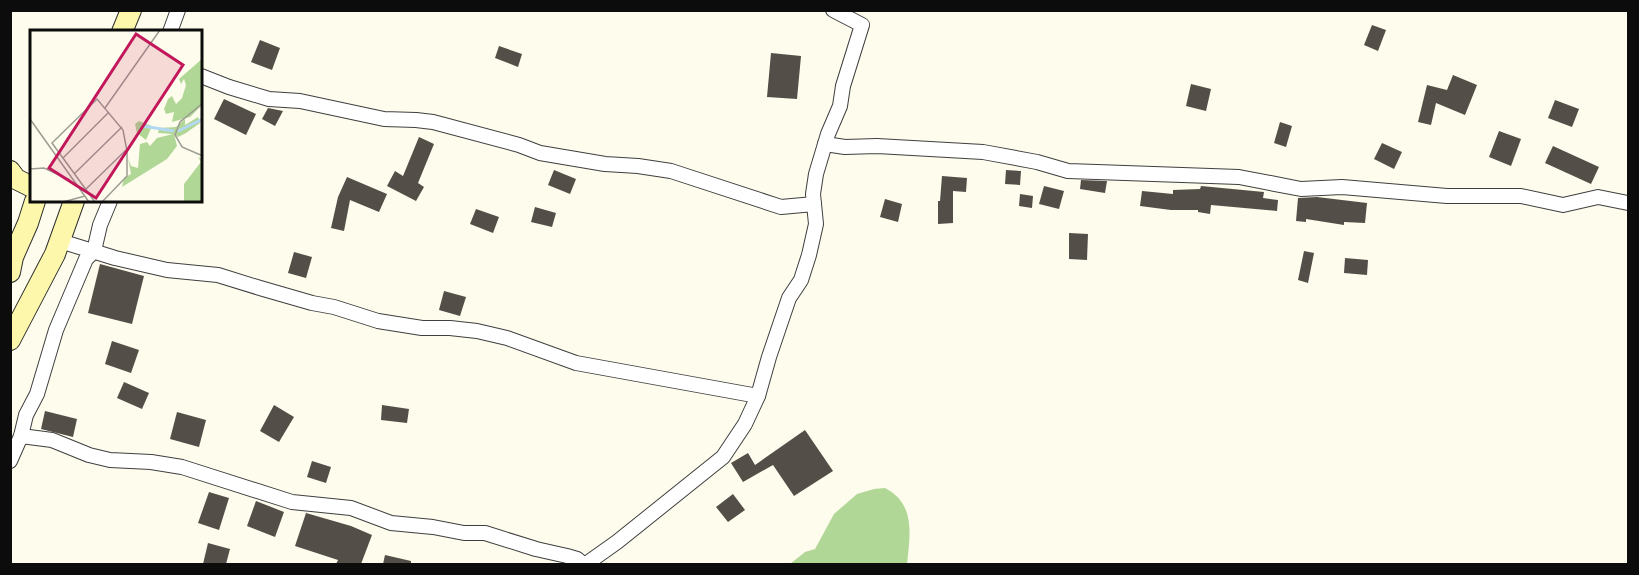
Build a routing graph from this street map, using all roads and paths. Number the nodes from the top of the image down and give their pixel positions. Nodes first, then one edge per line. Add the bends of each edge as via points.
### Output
1 (131, 10) edge
2 (178, 10) edge
3 (833, 10) edge
4 (123, 30) edge
5 (171, 30) edge
6 (202, 76) edge
7 (825, 144) junction
8 (10, 171) edge
9 (30, 186) edge
10 (34, 202) edge
11 (74, 202) edge
12 (110, 202) edge
13 (1629, 202) edge
14 (814, 204) junction
15 (14, 239) edge
16 (60, 241) junction
17 (94, 251) junction
18 (11, 270) edge
19 (42, 280) junction
20 (10, 340) edge
21 (758, 396) junction
22 (21, 436) junction
23 (10, 461) edge
24 (584, 564) edge

1 - 4 street
2 - 5 street
3 - 7 street via 862,25 840,106
6 - 14 street via 269,99 300,101 384,119 433,122 540,153 671,171 781,207
7 - 13 street via 983,152 1068,171 1239,177 1301,189 1342,187 1447,196 1521,196 1563,205 1598,197
7 - 14 street via 814,184
8 - 9 street
10 - 15 street
11 - 16 street
12 - 17 street
14 - 21 street via 816,224 809,255 801,280 785,307
15 - 18 street
16 - 17 street
16 - 19 street
17 - 21 street via 167,270 218,275 378,321 477,331 570,361
17 - 22 street via 86,259 60,320
18 - 19 street via 23,283
19 - 20 street
21 - 24 street via 723,457
22 - 23 street
22 - 24 street via 52,440 110,460 182,467 292,502 351,508 391,523 485,533

